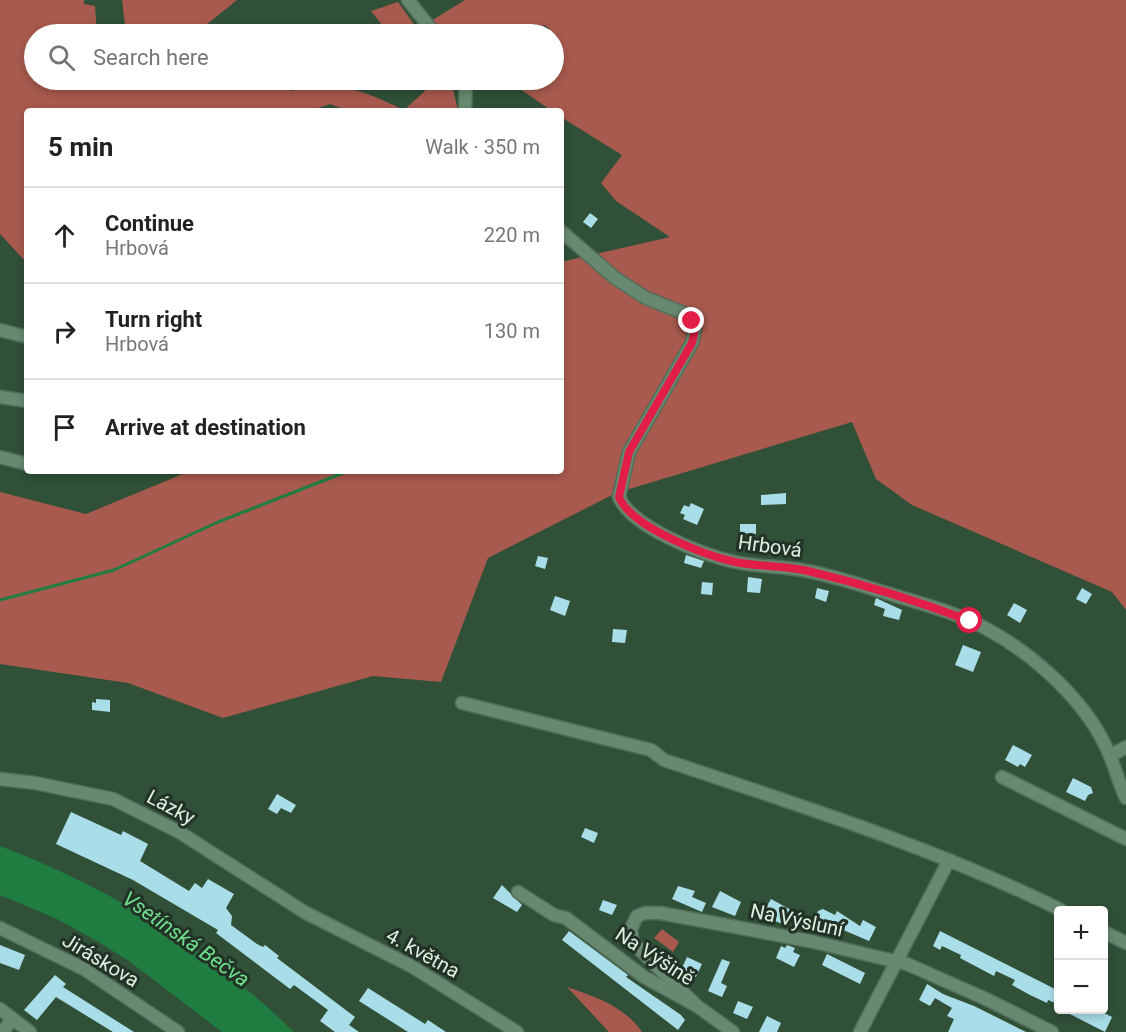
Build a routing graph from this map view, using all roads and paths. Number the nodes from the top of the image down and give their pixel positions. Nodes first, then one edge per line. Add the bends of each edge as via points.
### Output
1 (408, 0) edge
2 (427, 24) edge
3 (466, 90) edge
4 (465, 108) edge
5 (564, 234) edge
6 (0, 330) edge
7 (24, 336) edge
8 (0, 397) edge
9 (24, 401) edge
10 (0, 457) edge
11 (24, 463) edge
12 (462, 703) dead end
13 (1126, 747) edge
14 (1110, 756) junction
15 (1002, 777) dead end
16 (0, 779) edge
17 (1126, 798) edge
18 (1126, 840) edge
19 (949, 860) junction
20 (518, 892) dead end
21 (1054, 907) edge
22 (306, 914) joint
23 (0, 928) edge
24 (1108, 934) edge
25 (1126, 943) edge
26 (898, 962) junction
27 (697, 1006) junction
28 (0, 1009) edge
29 (13, 1019) junction
30 (2, 1032) edge
31 (30, 1032) edge
32 (178, 1032) edge
33 (517, 1032) edge
34 (734, 1032) edge
35 (860, 1032) edge
36 (1052, 1032) edge

1 - 2 street
3 - 4 street
5 - 14 street, Hrbová via 615,278 646,298 686,314 695,330 692,343 629,452 619,497 631,515 716,557 806,570 940,609 985,628 1052,676 1082,709
6 - 7 street
8 - 9 street
10 - 11 street
12 - 19 street via 651,750 664,760
13 - 14 street
14 - 17 street, Hrbová
15 - 18 street
16 - 22 street, Lázky via 113,800 179,832
19 - 21 street
19 - 26 street
20 - 27 street, Na Výšině via 554,915 566,918 644,977
22 - 33 street, 4. května via 411,966
23 - 32 street, Jiráskova via 84,969
24 - 25 street
26 - 27 street, Na Výsluní via 682,917 645,913 637,916 631,929 633,943
26 - 35 street
26 - 36 street, Na Výsluní via 945,980
27 - 34 street, Na Výšině
28 - 29 street
29 - 30 street
29 - 31 street

